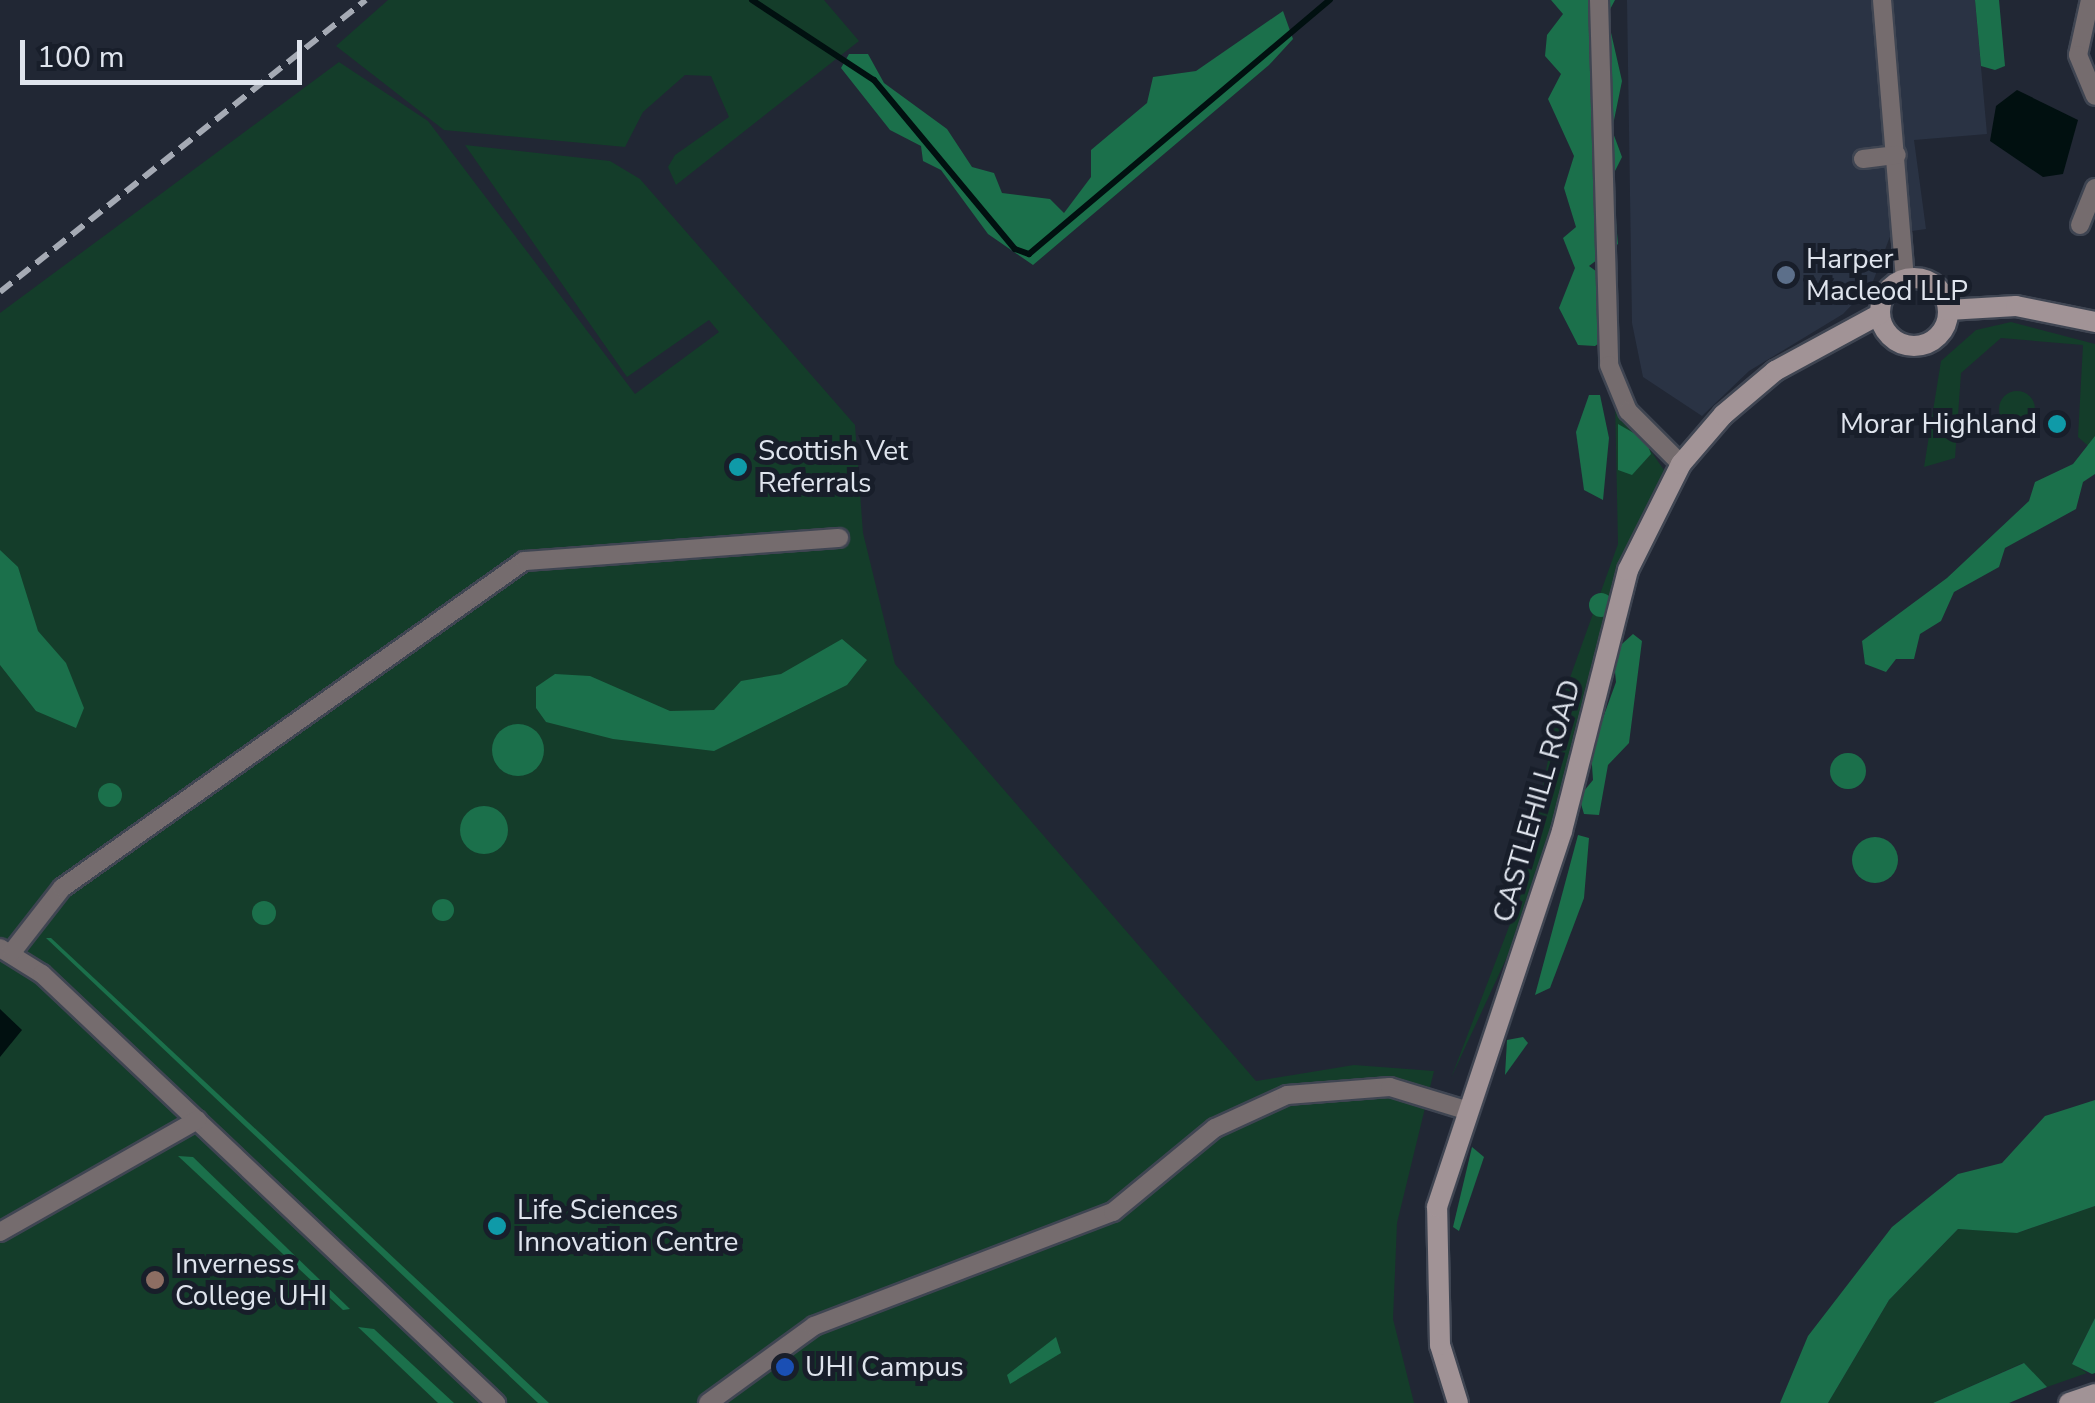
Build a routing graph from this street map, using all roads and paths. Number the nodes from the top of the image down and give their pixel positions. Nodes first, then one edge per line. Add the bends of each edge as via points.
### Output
1 (1600, 0) edge
2 (1882, 0) edge
3 (2090, 0) edge
4 (2095, 96) edge
5 (1897, 155) junction
6 (1864, 159) dead end
7 (2093, 195) edge
8 (2080, 225) dead end
9 (1905, 279) junction
10 (1948, 310) junction
11 (1880, 314) junction
12 (2095, 322) edge
13 (1681, 464) junction
14 (839, 538) dead end
15 (6, 950) edge
16 (1462, 1109) junction
17 (197, 1120) junction
18 (0, 1232) edge
19 (2095, 1394) edge
20 (496, 1403) edge
21 (708, 1403) edge
22 (1458, 1403) edge
23 (2069, 1403) edge

1 - 13 street via 1609,365 1628,411
2 - 5 street
3 - 4 street via 2078,55
5 - 6 street
5 - 9 street
7 - 8 street
9 - 10 street via 1934,284
9 - 11 street, CASTLEHILL ROAD via 1886,292
10 - 11 street via 1942,330 1916,346 1896,341
10 - 12 street via 2016,306
11 - 13 street, CASTLEHILL ROAD via 1775,370
13 - 16 street, CASTLEHILL ROAD via 1628,570 1562,831
14 - 15 street via 524,561 62,888
15 - 17 street
16 - 21 street via 1390,1087 1287,1095 1216,1128 1113,1212 814,1326
16 - 22 street, CASTLEHILL ROAD via 1432,1268 1440,1345
17 - 18 street
17 - 20 street
19 - 23 street

